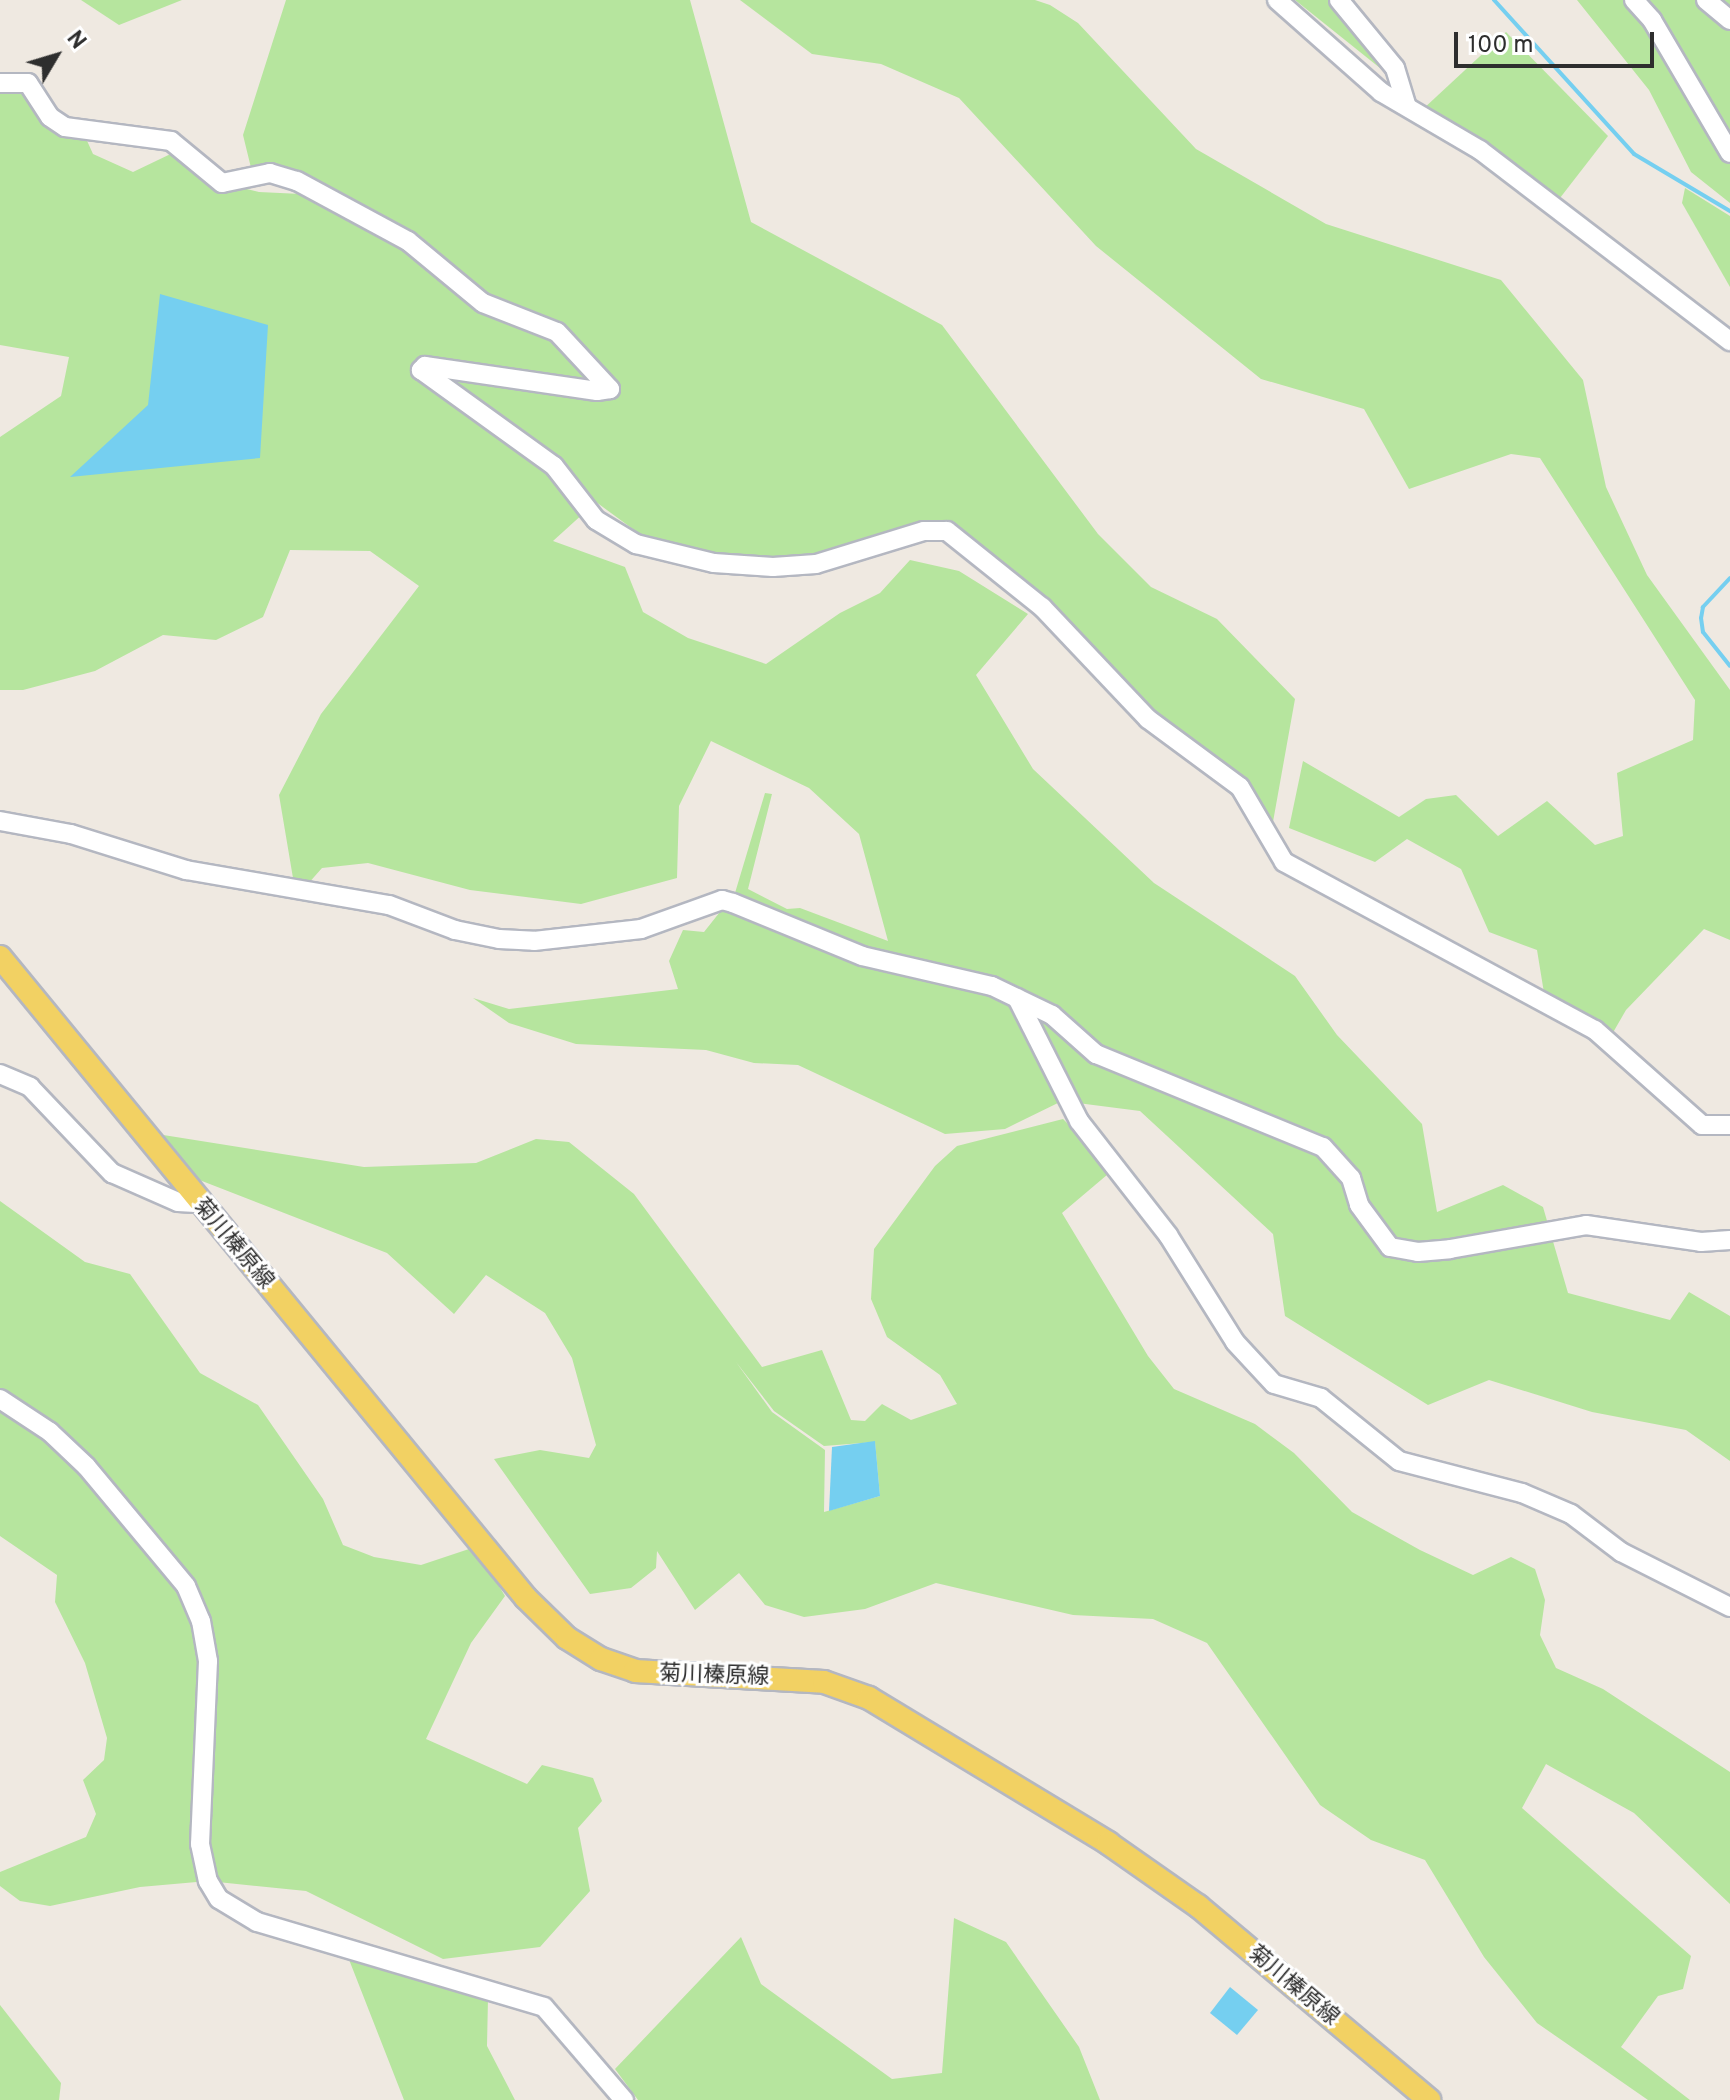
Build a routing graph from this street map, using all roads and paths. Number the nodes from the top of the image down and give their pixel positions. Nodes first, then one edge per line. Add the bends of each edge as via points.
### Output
1 (1277, 0) edge
2 (1339, 0) edge
3 (1634, 0) edge
4 (1706, 0) edge
5 (1730, 20) edge
6 (0, 83) edge
7 (1406, 104) junction
8 (1730, 153) edge
9 (1730, 341) edge
10 (0, 821) edge
11 (0, 957) edge
12 (1017, 998) junction
13 (0, 1074) edge
14 (1730, 1125) edge
15 (200, 1203) junction
16 (1730, 1240) edge
17 (0, 1399) edge
18 (1730, 1607) edge
19 (624, 2100) edge
20 (1429, 2100) edge

1 - 7 street via 1359,75
2 - 7 street via 1395,68
3 - 8 street via 1652,20
4 - 5 street
6 - 14 street via 28,83 50,117 65,127 171,141 222,183 270,173 297,181 408,241 483,303 557,332 598,370 610,389 425,366 421,370 554,466 596,520 636,544 714,563 773,567 816,564 924,531 947,531 1042,607 1148,719 1240,787 1284,862 1595,1030 1702,1125
7 - 9 street via 1480,150
10 - 12 street via 71,834 236,881 369,900 455,930 499,939 534,941 641,929 722,900 862,956 992,986
11 - 15 main road, 菊川榛原線
12 - 16 street via 1052,1015 1096,1054 1323,1147 1351,1178 1359,1205 1390,1247 1418,1252 1450,1249 1586,1225 1701,1242
12 - 18 street via 1079,1121 1168,1235 1235,1342 1274,1384 1321,1398 1399,1461 1522,1493 1571,1514 1621,1552
13 - 15 street via 30,1087 112,1173 178,1202
15 - 20 main road, 菊川榛原線 via 526,1598 567,1638 601,1659 635,1671 824,1682 869,1698 1108,1843 1198,1906
17 - 19 street via 50,1432 86,1466 186,1586 201,1621 208,1661 200,1844 208,1881 219,1899 257,1922 544,2007

